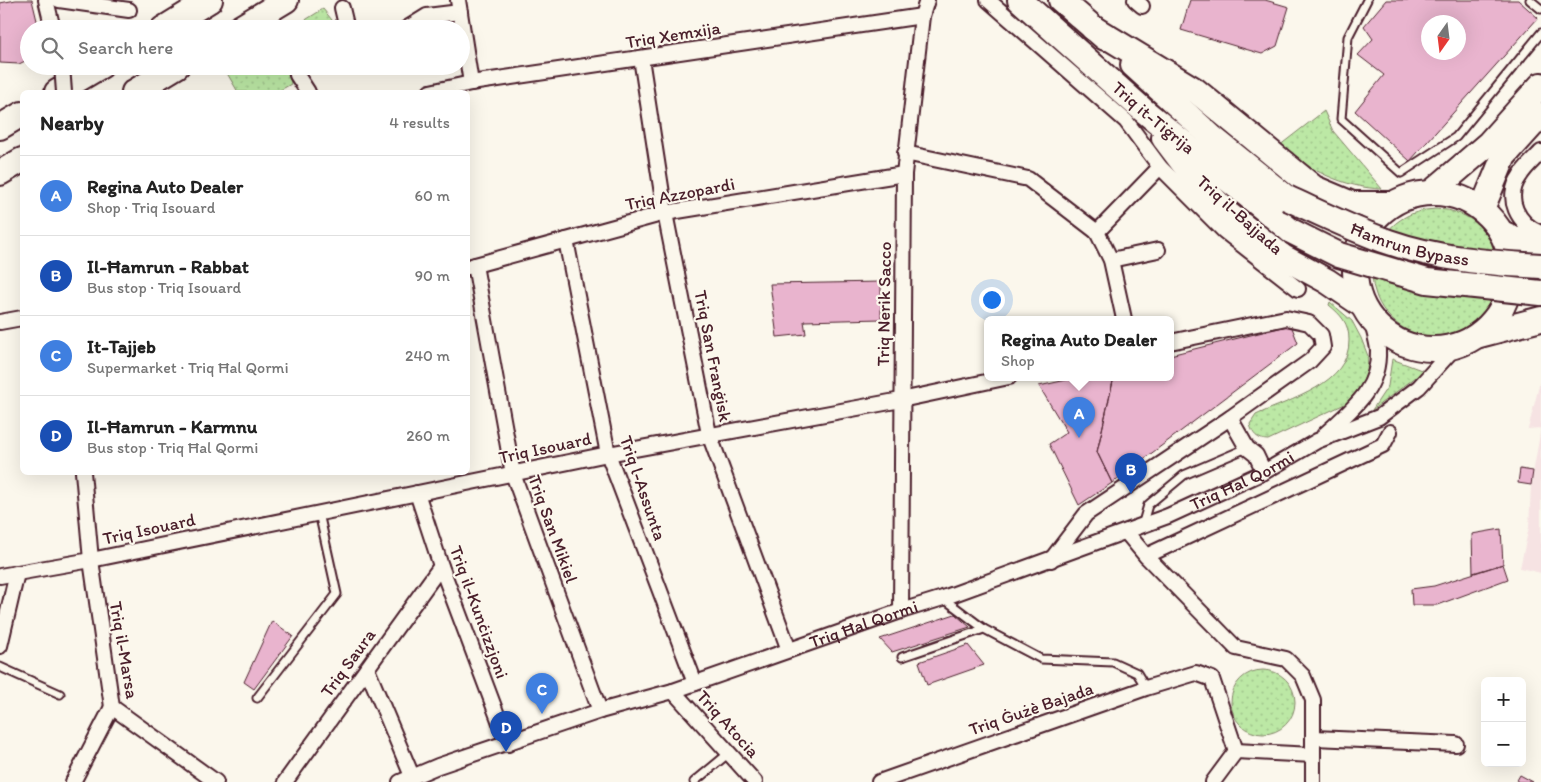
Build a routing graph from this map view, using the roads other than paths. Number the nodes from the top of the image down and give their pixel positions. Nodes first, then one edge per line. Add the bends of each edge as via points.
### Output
1 (46, 0) edge
2 (59, 0) edge
3 (210, 0) edge
4 (286, 0) edge
5 (927, 0) edge
6 (988, 0) edge
7 (1020, 0) edge
8 (1061, 0) edge
9 (1367, 0) edge
10 (1530, 0) edge
11 (459, 6) edge
12 (342, 8) dead end
13 (1541, 9) edge
14 (129, 10) dead end
15 (922, 16) junction
16 (51, 20) edge
17 (178, 20) edge
18 (253, 20) edge
19 (344, 20) edge
20 (421, 20) edge
21 (461, 20) edge
22 (1093, 28) junction
23 (1541, 33) edge
24 (641, 58) junction
25 (63, 75) edge
26 (86, 75) edge
27 (162, 75) edge
28 (297, 75) edge
29 (469, 75) edge
30 (470, 83) junction
31 (1541, 85) edge
32 (60, 90) edge
33 (64, 90) edge
34 (137, 90) edge
35 (307, 90) edge
36 (439, 90) edge
37 (1143, 110) junction
38 (20, 115) edge
39 (1541, 115) edge
40 (0, 127) edge
41 (1541, 152) edge
42 (905, 153) junction
43 (20, 161) edge
44 (1160, 167) junction
45 (0, 173) edge
46 (904, 174) junction
47 (1432, 192) junction
48 (1287, 198) joint
49 (1390, 204) junction
50 (1482, 209) junction
51 (665, 213) junction
52 (1291, 231) joint
53 (1097, 232) junction
54 (1502, 233) junction
55 (1541, 233) edge
56 (566, 240) junction
57 (1158, 250) dead end
58 (1541, 250) edge
59 (1111, 260) junction
60 (471, 266) edge
61 (1541, 266) edge
62 (1298, 289) dead end
63 (1541, 293) edge
64 (1366, 312) junction
65 (1123, 316) edge
66 (20, 318) edge
67 (1541, 319) edge
68 (0, 322) edge
69 (1477, 335) junction
70 (1174, 341) edge
71 (1456, 346) junction
72 (989, 381) edge
73 (901, 400) junction
74 (1230, 418) junction
75 (1390, 432) dead end
76 (709, 434) junction
77 (1317, 441) junction
78 (1247, 448) junction
79 (608, 454) junction
80 (1264, 472) junction
81 (513, 474) junction
82 (83, 475) edge
83 (417, 493) junction
84 (319, 512) junction
85 (1142, 526) junction
86 (1126, 532) junction
87 (1146, 556) junction
88 (91, 560) junction
89 (1051, 560) junction
90 (441, 566) junction
91 (17, 572) junction
92 (0, 576) edge
93 (943, 598) junction
94 (901, 610) junction
95 (984, 628) junction
96 (0, 646) edge
97 (789, 650) junction
98 (902, 657) dead end
99 (0, 667) edge
100 (367, 669) junction
101 (695, 683) junction
102 (1146, 688) junction
103 (673, 691) junction
104 (60, 694) dead end
105 (256, 698) dead end
106 (112, 707) junction
107 (600, 712) junction
108 (1314, 738) junction
109 (508, 744) junction
110 (1456, 744) dead end
111 (1236, 750) junction
112 (729, 753) junction
113 (1313, 755) junction
114 (406, 779) edge
115 (73, 782) edge
116 (216, 782) edge
117 (285, 782) edge
118 (694, 782) edge
119 (755, 782) edge
120 (880, 782) edge
121 (1213, 782) edge
122 (1313, 782) edge

1 - 16 street
2 - 14 street
3 - 17 highway
4 - 18 highway
5 - 15 street, Triq Nerik Sacco
6 - 44 street, Triq il-Bajjada via 1126,121
7 - 37 highway, Triq it-Tiġrija
8 - 22 highway, Triq it-Tiġrija
9 - 23 lane via 1348,37 1341,119 1400,173 1456,137
10 - 13 lane
11 - 20 street
11 - 21 street
12 - 19 street
15 - 24 street, Triq Xemxija
15 - 42 street, Triq Nerik Sacco
22 - 48 highway, Triq it-Tiġrija via 1213,138
22 - 49 highway via 1195,90 1314,188 1352,204
24 - 30 street, Triq Xemxija
24 - 51 street, Triq San Franġisk
25 - 33 street, bridge
26 - 32 highway
27 - 34 highway
28 - 35 street
29 - 30 street
30 - 36 street, Triq Xemxija
31 - 47 highway via 1489,143
37 - 52 highway, Triq it-Tiġrija
37 - 64 highway via 1195,179 1228,214 1283,257 1327,281
38 - 40 highway
39 - 50 highway via 1504,156
41 - 55 street via 1518,177 1514,192 1514,208 1522,223
42 - 46 street, Triq Nerik Sacco
42 - 53 street via 1028,179
43 - 45 highway
44 - 53 street
44 - 62 street, Triq il-Bajjada via 1224,232
46 - 51 street, Triq Azzopardi
46 - 73 street, Triq Nerik Sacco
47 - 49 highway via 1410,195
47 - 50 highway via 1458,196
48 - 61 highway, Ħamrun Bypass, bridge via 1372,235 1418,250 1504,264
49 - 64 highway via 1368,225 1356,253 1355,284
50 - 54 highway
51 - 56 street, Triq Azzopardi
51 - 76 street, Triq San Franġisk
52 - 63 highway, Ħamrun Bypass, bridge via 1339,255 1427,282
53 - 59 street
54 - 58 highway
54 - 69 highway via 1512,275 1507,296 1497,316
56 - 60 street, Triq Azzopardi
56 - 79 street, Triq l-Assunta
57 - 59 street
59 - 65 street
60 - 81 street, Triq San Mikiel
64 - 71 highway via 1382,331 1395,340 1433,349
64 - 77 street, Triq Ħal Qormi via 1378,350 1375,375 1362,400
66 - 68 street
67 - 69 highway
69 - 71 highway
70 - 74 street via 1286,318 1309,323 1321,335 1324,347 1310,361
71 - 77 street, Triq Ħal Qormi via 1419,387 1379,416
72 - 73 street, Triq Isouard
73 - 76 street, Triq Isouard
73 - 94 street, Triq Nerik Sacco
74 - 78 street
74 - 89 street via 1086,514
75 - 87 street via 1383,445
76 - 79 street, Triq Isouard
76 - 97 street, Triq San Franġisk
77 - 80 street, Triq Ħal Qormi
78 - 80 street via 1256,455
78 - 85 lane via 1184,475 1148,505
79 - 81 street, Triq Isouard
79 - 101 street, Triq l-Assunta
80 - 85 street, Triq Ħal Qormi
81 - 83 street, Triq Isouard
81 - 107 street, Triq San Mikiel
82 - 88 street, Triq il-Marsa
83 - 84 street, Triq Isouard
83 - 90 street, Triq il-Kunċizzjoni
84 - 88 street, Triq Isouard
84 - 105 lane via 337,594
85 - 86 street, Triq Ħal Qormi
86 - 87 street
86 - 89 street, Triq Ħal Qormi
87 - 108 street via 1236,648 1286,659 1303,676 1313,700
88 - 91 street, Triq Isouard
88 - 106 street, Triq il-Marsa
89 - 93 street, Triq Ħal Qormi
90 - 100 street, Triq Saura
90 - 109 street, Triq il-Kunċizzjoni
91 - 92 street, Triq Isouard
91 - 96 street
93 - 94 street, Triq Ħal Qormi
93 - 95 lane
94 - 97 street, Triq Ħal Qormi
95 - 98 lane
95 - 102 lane via 1041,659 1113,662 1137,673
97 - 101 street, Triq Ħal Qormi
99 - 104 lane
100 - 114 street
100 - 117 street, Triq Saura
101 - 103 street, Triq Ħal Qormi
102 - 111 street, Triq Ġużè Bajada via 1196,673 1212,679
102 - 120 street, Triq Ġużè Bajada
103 - 107 street, Triq Ħal Qormi
103 - 112 street, Triq Atocia
106 - 115 street
106 - 116 street, Triq il-Marsa
107 - 109 street, Triq Ħal Qormi
108 - 110 street
108 - 113 street
109 - 114 street, Triq Ħal Qormi
111 - 113 street
111 - 121 street
112 - 118 lane
112 - 119 street, Triq Atocia
113 - 122 street

